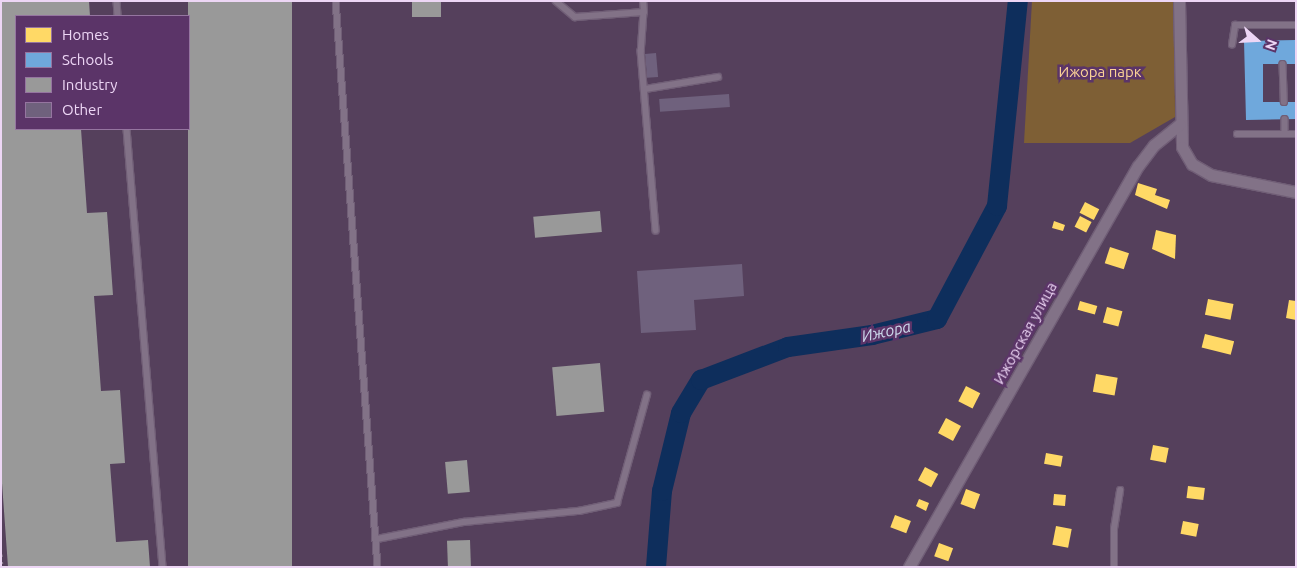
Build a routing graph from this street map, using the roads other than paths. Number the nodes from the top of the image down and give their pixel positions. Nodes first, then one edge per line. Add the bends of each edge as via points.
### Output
1 (117, 1) edge
2 (336, 1) edge
3 (556, 1) edge
4 (643, 1) edge
5 (1179, 1) edge
6 (644, 12) junction
7 (118, 15) edge
8 (1296, 25) edge
9 (1232, 45) dead end
10 (1283, 64) dead end
11 (718, 77) dead end
12 (646, 90) junction
13 (1284, 102) dead end
14 (1284, 119) dead end
15 (1180, 124) junction
16 (127, 130) edge
17 (1237, 134) dead end
18 (1285, 134) junction
19 (1296, 134) edge
20 (1296, 192) edge
21 (656, 230) dead end
22 (647, 395) dead end
23 (1120, 490) dead end
24 (377, 539) junction
25 (163, 567) edge
26 (378, 567) edge
27 (909, 567) edge
28 (1114, 567) edge

1 - 7 lane
2 - 24 lane
3 - 6 lane via 575,17
4 - 6 lane
5 - 15 street
6 - 12 lane via 641,51
8 - 9 lane via 1235,25
10 - 13 lane
11 - 12 lane
12 - 21 lane
14 - 18 lane
15 - 20 street via 1182,147 1192,164 1211,176
15 - 27 street, Ижорская улица via 1154,145 1134,172
16 - 25 lane
17 - 18 lane
18 - 19 lane
22 - 24 lane via 617,503 579,511 464,522
23 - 28 lane via 1114,529
24 - 26 lane

